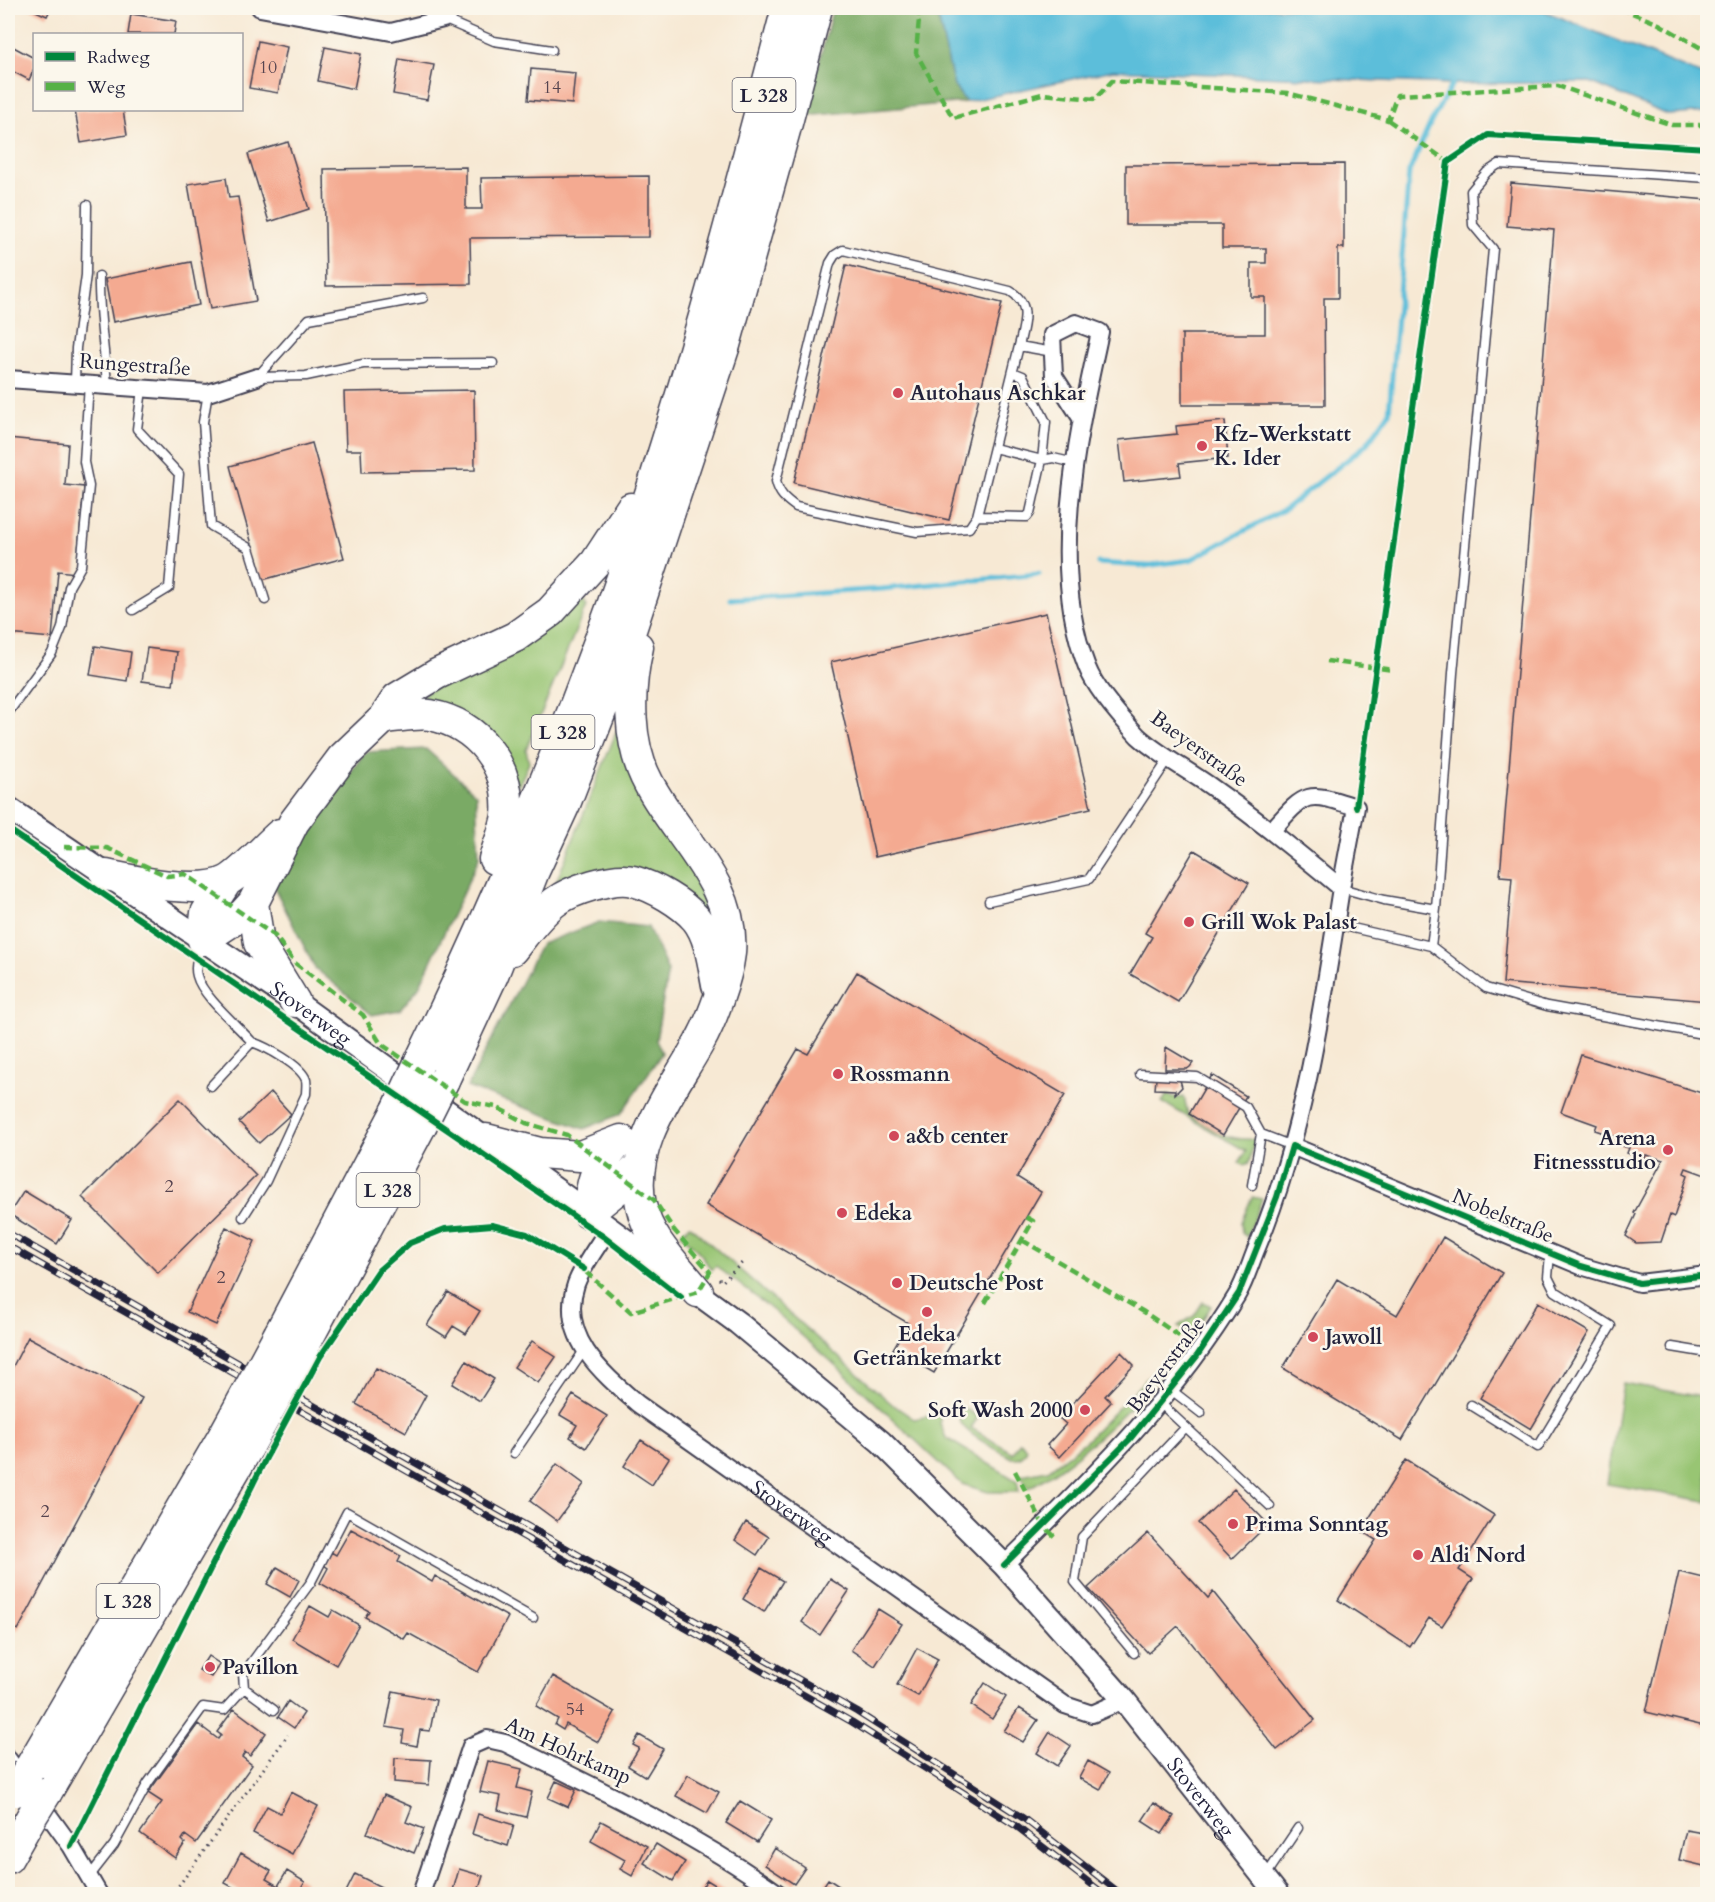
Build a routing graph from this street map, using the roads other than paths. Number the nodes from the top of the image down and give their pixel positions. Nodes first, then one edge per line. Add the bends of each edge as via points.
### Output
1 (260, 8) edge
2 (787, 8) edge
3 (816, 8) edge
4 (449, 13) edge
5 (552, 50) dead end
6 (1707, 178) edge
7 (87, 206) dead end
8 (99, 276) dead end
9 (423, 298) dead end
10 (1019, 346) junction
11 (1053, 352) junction
12 (493, 363) dead end
13 (1013, 372) junction
14 (257, 376) junction
15 (8, 379) edge
16 (82, 384) junction
17 (107, 386) junction
18 (142, 389) junction
19 (208, 393) junction
20 (1081, 418) junction
21 (994, 448) junction
22 (1042, 460) junction
23 (1076, 463) junction
24 (653, 479) junction
25 (977, 516) junction
26 (665, 530) junction
27 (265, 600) dead end
28 (133, 610) dead end
29 (8, 712) edge
30 (384, 718) junction
31 (1170, 757) junction
32 (8, 808) edge
33 (294, 822) junction
34 (1272, 830) junction
35 (106, 875) junction
36 (227, 881) junction
37 (1341, 888) junction
38 (989, 901) dead end
39 (253, 903) junction
40 (1436, 909) junction
41 (1335, 924) junction
42 (202, 940) junction
43 (1431, 946) junction
44 (493, 975) junction
45 (459, 981) junction
46 (719, 994) junction
47 (295, 1002) junction
48 (1707, 1035) edge
49 (252, 1042) junction
50 (1140, 1074) dead end
51 (211, 1086) dead end
52 (662, 1103) junction
53 (1261, 1134) junction
54 (486, 1139) junction
55 (621, 1140) junction
56 (1292, 1146) junction
57 (640, 1165) junction
58 (1252, 1185) dead end
59 (243, 1216) dead end
60 (599, 1220) junction
61 (1550, 1254) junction
62 (1707, 1275) edge
63 (707, 1285) junction
64 (291, 1341) junction
65 (1672, 1347) dead end
66 (585, 1348) junction
67 (1707, 1353) edge
68 (1165, 1396) junction
69 (1471, 1405) dead end
70 (1201, 1413) dead end
71 (1186, 1427) junction
72 (514, 1453) dead end
73 (1269, 1506) dead end
74 (1004, 1565) junction
75 (532, 1618) dead end
76 (1134, 1653) dead end
77 (244, 1688) junction
78 (1124, 1700) junction
79 (274, 1710) dead end
80 (23, 1788) edge
81 (1298, 1828) dead end
82 (8, 1857) edge
83 (89, 1877) junction
84 (1271, 1886) edge
85 (99, 1894) edge
86 (421, 1894) edge
87 (779, 1894) edge

1 - 4 street via 390,32
2 - 24 highway, L 328 via 741,183
3 - 26 highway, L 328 via 725,345
4 - 5 lane via 494,41
6 - 40 lane via 1499,164 1471,191 1473,225 1492,249 1453,673
7 - 16 lane via 86,275 76,348
8 - 17 lane via 98,306 105,335
9 - 14 lane via 309,319
10 - 11 lane
10 - 13 lane
10 - 25 lane via 1024,304 1010,291 843,250 830,263 776,481 778,489 796,507 917,532 969,528
11 - 20 street via 1054,376
11 - 20 street, Baeyerstraße via 1052,335 1076,323 1100,332
12 - 14 lane via 363,364 306,376
13 - 21 lane
13 - 22 lane via 1023,376 1046,422
14 - 19 street, Rungestraße
15 - 16 street, Rungestraße
16 - 17 street, Rungestraße
16 - 29 lane via 84,462 89,486 81,566 69,587 62,628 52,653
17 - 18 street, Rungestraße
18 - 19 street, Rungestraße
18 - 28 lane via 137,429 179,474 169,588
19 - 27 lane via 203,422 211,526 249,548
20 - 23 street, Baeyerstraße
21 - 22 lane
21 - 25 lane
22 - 23 lane
22 - 25 lane via 1027,517
23 - 31 street, Baeyerstraße via 1066,556 1076,627 1087,668 1110,703 1140,737
24 - 30 highway via 595,563 550,612 515,637 397,698
24 - 45 highway, L 328 via 600,638 514,856
26 - 44 highway, L 328 via 622,657
26 - 46 highway via 633,668 634,744 649,784 713,878 727,915 730,953
30 - 33 highway via 342,758
30 - 45 highway via 429,715 462,725 488,747 505,782 507,815
31 - 34 street, Baeyerstraße
31 - 38 lane via 1089,879
32 - 35 street, Stoverweg
33 - 36 highway
33 - 39 highway
34 - 37 street, Baeyerstraße
34 - 37 street, Baeyerstraße via 1297,801 1316,794 1356,807
35 - 36 highway via 159,886 187,887
35 - 42 street, Stoverweg
36 - 42 highway via 206,913
37 - 40 lane
37 - 41 street, Baeyerstraße
39 - 42 highway via 243,914
39 - 47 highway via 259,943
40 - 43 lane
41 - 43 lane
41 - 56 street, Baeyerstraße via 1306,1094
42 - 47 street, Stoverweg
42 - 49 lane via 196,975 202,987
43 - 48 lane via 1486,988 1547,1006
44 - 46 highway via 556,901 585,886 632,880 667,896 697,920 710,951
44 - 64 highway, L 328, bridge via 422,1126
45 - 64 highway, L 328, bridge
46 - 52 highway via 700,1041
47 - 54 street, Stoverweg
49 - 51 lane
49 - 59 lane via 284,1060 307,1081 306,1094 266,1181
50 - 53 lane via 1197,1077 1246,1107
52 - 55 highway
52 - 57 highway
53 - 56 lane
53 - 58 lane
54 - 55 highway via 540,1153 579,1156
54 - 60 street, Stoverweg
55 - 60 highway via 601,1162 592,1180
56 - 61 street, Nobelstraße
56 - 68 street, Baeyerstraße via 1277,1197 1239,1293
57 - 60 highway via 614,1192
57 - 63 highway via 641,1206 654,1237
60 - 63 street, Stoverweg
60 - 66 street, Stoverweg via 576,1285 572,1309 575,1332
61 - 62 street, Nobelstraße via 1639,1283
61 - 69 lane via 1548,1277 1555,1291 1611,1326 1538,1447
63 - 74 street, Stoverweg via 881,1442
64 - 80 highway, L 328, bridge via 237,1439
65 - 67 lane
66 - 72 lane
66 - 78 street, Stoverweg via 596,1367 638,1404 1065,1705 1092,1714
68 - 70 lane
68 - 71 lane
68 - 74 street, Baeyerstraße via 1129,1440
71 - 73 lane
71 - 76 lane via 1082,1537 1075,1582
74 - 78 street, Stoverweg
75 - 77 lane via 346,1512 311,1582 243,1674
77 - 79 lane
77 - 83 lane via 224,1710 203,1707 148,1783 114,1845
78 - 84 street, Stoverweg
80 - 82 highway, L 328
80 - 83 street via 71,1846
81 - 84 lane
83 - 85 street
86 - 87 street, Am Hohrkamp via 471,1746 487,1739 505,1743 642,1809

